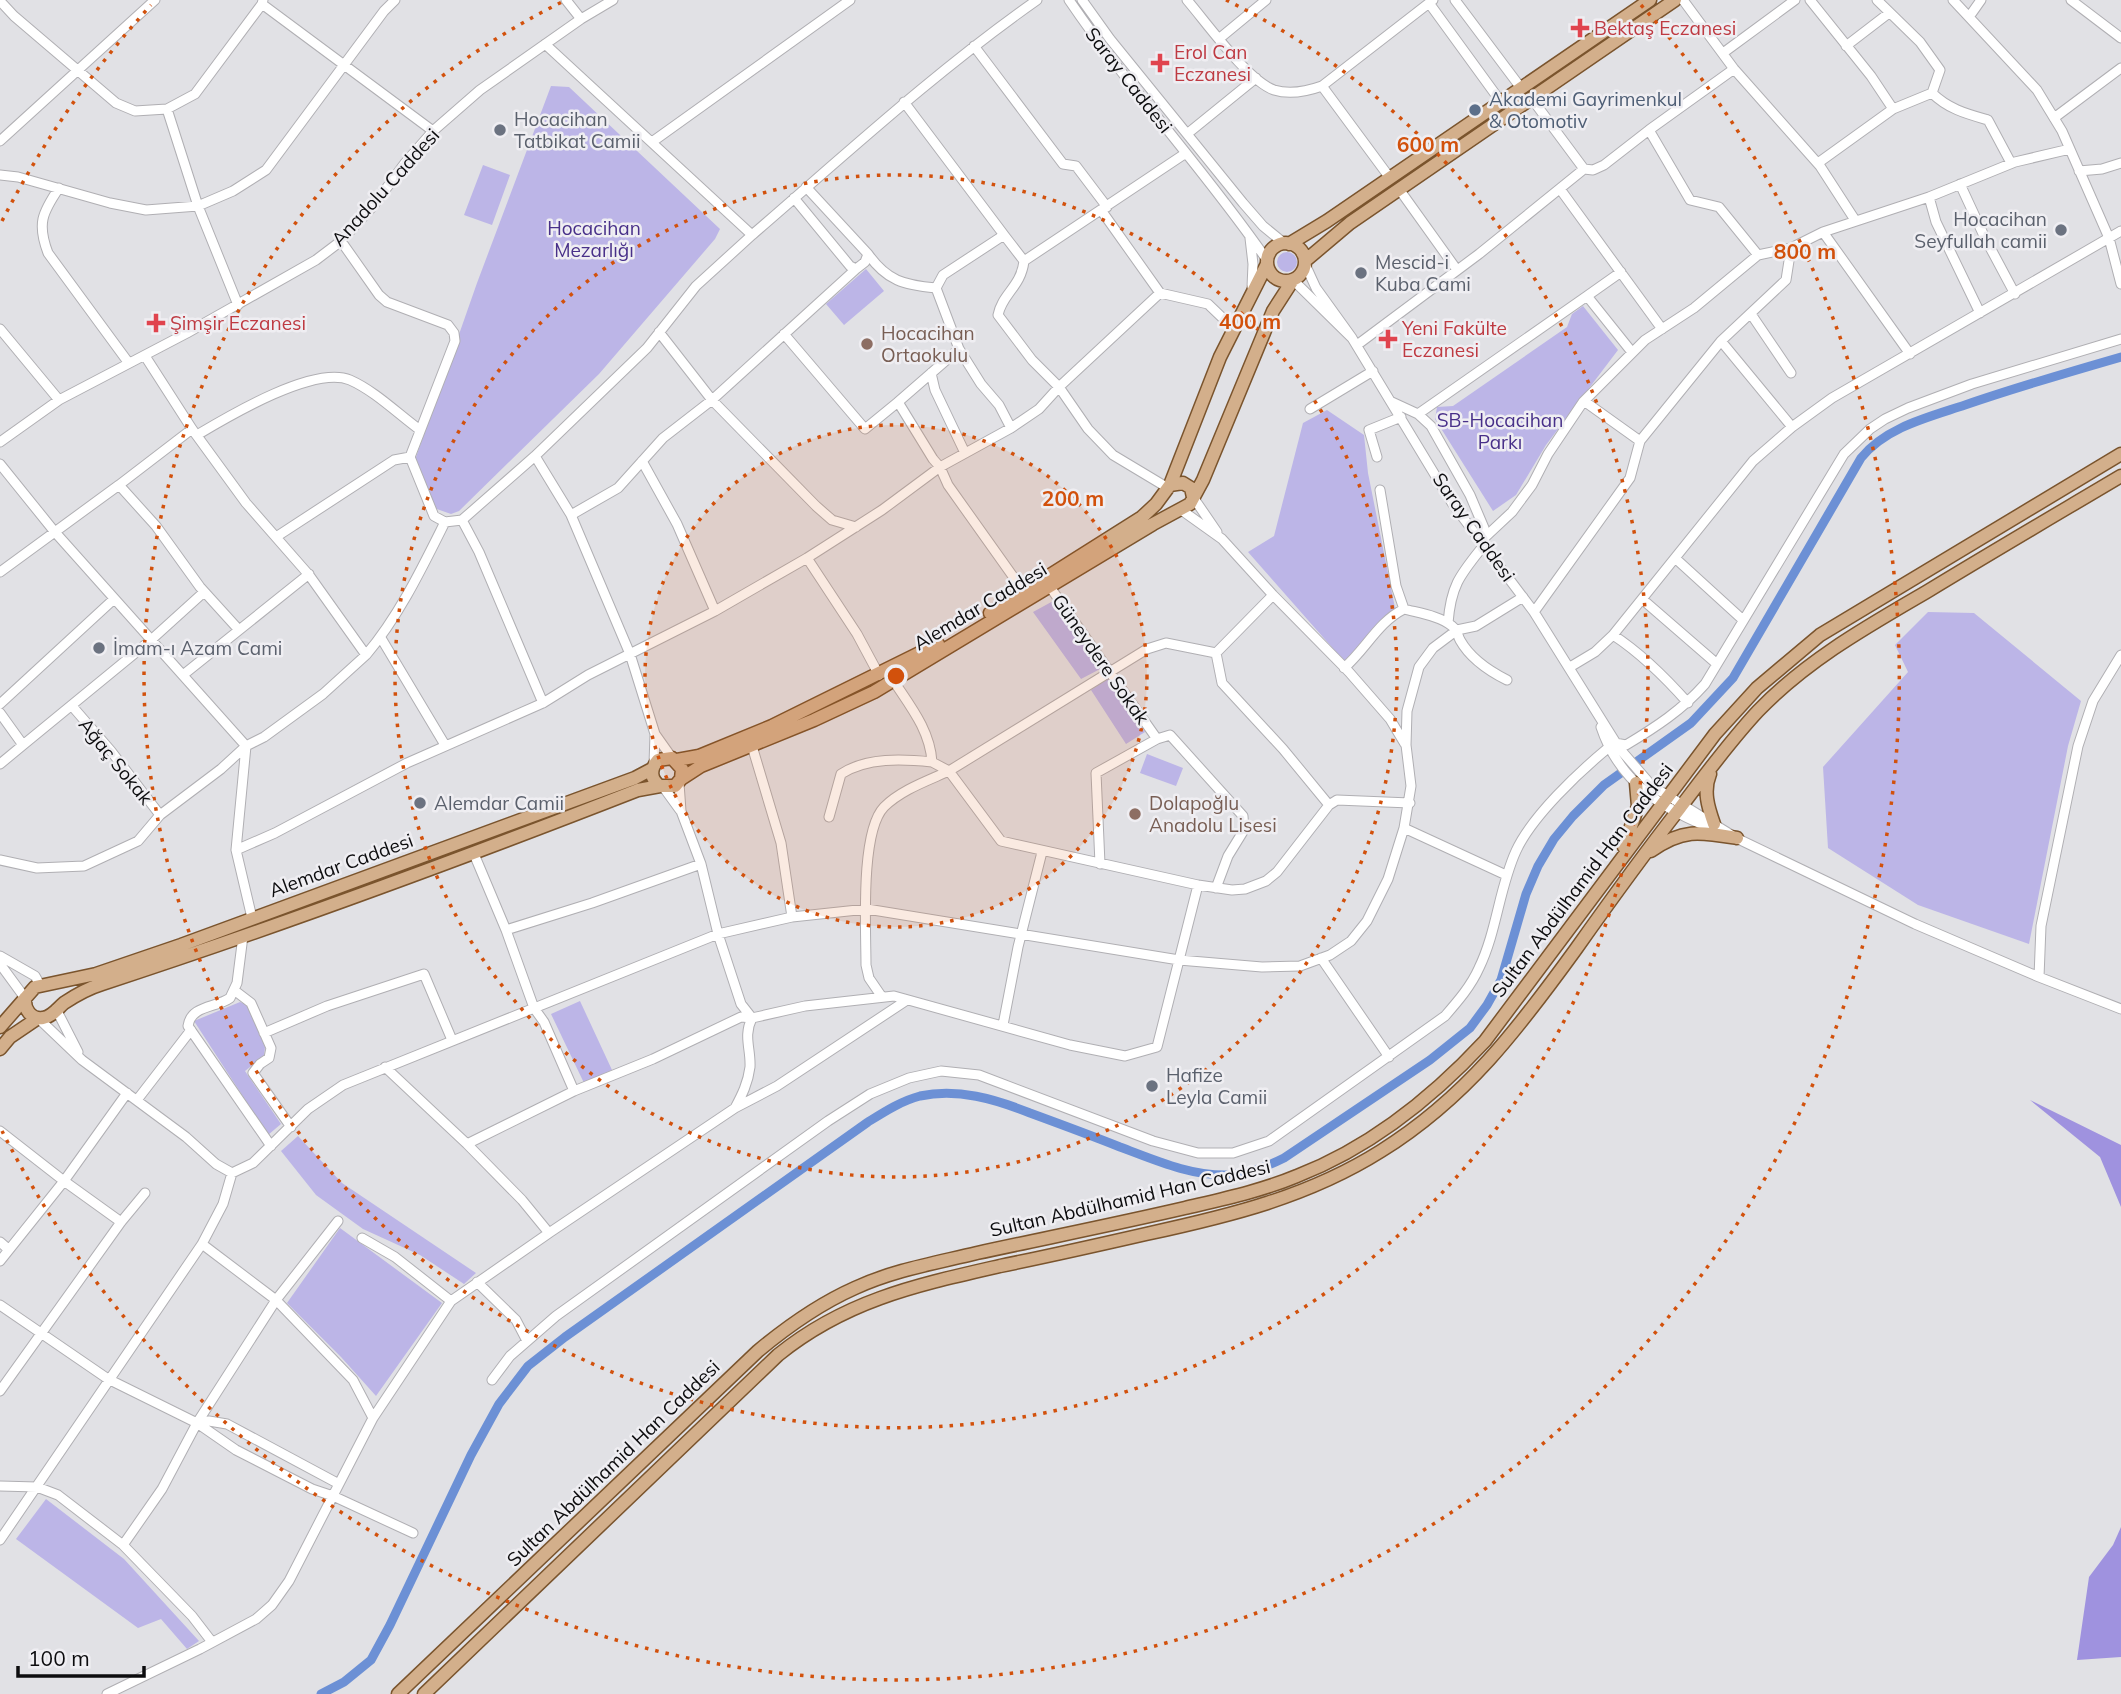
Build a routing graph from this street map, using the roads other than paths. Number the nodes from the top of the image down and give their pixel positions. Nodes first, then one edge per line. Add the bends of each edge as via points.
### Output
1 (155, 0) edge
2 (395, 0) edge
3 (566, 0) edge
4 (613, 0) edge
5 (850, 0) edge
6 (1037, 0) edge
7 (1069, 0) edge
8 (1082, 0) edge
9 (1187, 0) edge
10 (1266, 0) edge
11 (1455, 0) edge
12 (1650, 0) edge
13 (1675, 0) edge
14 (1683, 0) edge
15 (1795, 0) edge
16 (1810, 0) edge
17 (1877, 0) edge
18 (1953, 0) edge
19 (1981, 0) edge
20 (2071, 0) edge
21 (0, 1) edge
22 (1431, 1) edge
23 (263, 2) edge
24 (1889, 13) junction
25 (1969, 18) junction
26 (581, 19) junction
27 (1220, 38) junction
28 (2121, 38) edge
29 (545, 44) junction
30 (974, 46) junction
31 (1846, 46) junction
32 (1723, 53) junction
33 (344, 65) junction
34 (2121, 68) edge
35 (78, 69) junction
36 (1734, 69) junction
37 (1255, 78) junction
38 (1322, 86) junction
39 (1521, 88) junction
40 (1931, 93) junction
41 (1532, 99) junction
42 (904, 102) junction
43 (1501, 102) junction
44 (167, 109) junction
45 (1893, 109) junction
46 (2054, 118) junction
47 (1649, 130) junction
48 (433, 131) junction
49 (1187, 134) junction
50 (0, 141) edge
51 (652, 142) junction
52 (2070, 149) junction
53 (1186, 153) junction
54 (1818, 163) junction
55 (2011, 163) junction
56 (2121, 163) edge
57 (1584, 169) junction
58 (2079, 171) junction
59 (0, 175) edge
60 (1390, 178) junction
61 (1961, 184) junction
62 (59, 187) junction
63 (807, 187) junction
64 (1399, 189) junction
65 (1560, 189) junction
66 (1929, 197) junction
67 (793, 198) junction
68 (198, 206) junction
69 (1104, 209) junction
70 (1855, 220) junction
71 (2121, 231) edge
72 (1823, 232) junction
73 (1249, 233) junction
74 (752, 234) junction
75 (1004, 235) junction
76 (2109, 238) junction
77 (341, 241) junction
78 (1287, 244) junction
79 (1791, 248) junction
80 (868, 254) junction
81 (1758, 255) junction
82 (1024, 261) junction
83 (1267, 262) junction
84 (1305, 263) junction
85 (856, 269) junction
86 (1457, 270) junction
87 (1621, 272) junction
88 (1293, 280) junction
89 (2121, 284) edge
90 (936, 288) junction
91 (1160, 293) junction
92 (1251, 294) junction
93 (2015, 294) junction
94 (1587, 296) junction
95 (238, 305) junction
96 (1980, 313) junction
97 (1751, 314) junction
98 (1662, 328) junction
99 (0, 329) edge
100 (1234, 329) junction
101 (659, 332) junction
102 (784, 334) junction
103 (2121, 339) edge
104 (1721, 341) junction
105 (1354, 342) junction
106 (959, 349) junction
107 (1631, 351) junction
108 (1910, 354) junction
109 (145, 356) junction
110 (128, 362) junction
111 (1373, 371) junction
112 (931, 373) junction
113 (1791, 373) dead end
114 (1059, 387) junction
115 (59, 400) junction
116 (712, 400) junction
117 (1584, 401) junction
118 (898, 402) junction
119 (1392, 402) junction
120 (1310, 409) dead end
121 (1418, 414) junction
122 (1401, 417) junction
123 (1792, 427) junction
124 (1012, 428) junction
125 (420, 430) junction
126 (195, 432) junction
127 (0, 442) edge
128 (1640, 442) junction
129 (965, 453) junction
130 (2121, 454) edge
131 (536, 456) junction
132 (410, 457) junction
133 (1377, 457) dead end
134 (642, 461) junction
135 (0, 464) edge
136 (940, 467) junction
137 (2121, 475) edge
138 (119, 485) junction
139 (1168, 488) junction
140 (1380, 490) dead end
141 (1193, 497) junction
142 (1180, 509) junction
143 (571, 515) junction
144 (461, 520) junction
145 (444, 522) junction
146 (856, 527) junction
147 (54, 531) junction
148 (276, 537) junction
149 (1222, 539) junction
150 (1483, 543) junction
151 (807, 558) junction
152 (1675, 558) junction
153 (0, 572) edge
154 (309, 574) junction
155 (1050, 587) junction
156 (204, 592) junction
157 (1024, 592) junction
158 (1273, 595) junction
159 (1523, 597) junction
160 (114, 599) junction
161 (1642, 599) junction
162 (1404, 609) junction
163 (715, 611) junction
164 (1534, 612) junction
165 (1743, 620) junction
166 (1448, 623) junction
167 (239, 630) junction
168 (1457, 630) junction
169 (1613, 635) junction
170 (381, 638) junction
171 (151, 640) junction
172 (1216, 653) junction
173 (629, 654) junction
174 (366, 655) junction
175 (2121, 655) edge
176 (1717, 664) junction
177 (1570, 667) junction
178 (1345, 668) junction
179 (1109, 671) junction
180 (183, 675) junction
181 (879, 675) junction
182 (893, 680) junction
183 (1507, 680) dead end
184 (543, 703) junction
185 (1688, 703) junction
186 (0, 704) edge
187 (72, 706) junction
188 (0, 713) edge
189 (655, 734) junction
190 (1157, 739) junction
191 (445, 744) junction
192 (23, 745) junction
193 (1406, 745) junction
194 (246, 746) junction
195 (752, 746) junction
196 (1614, 748) junction
197 (675, 759) junction
198 (932, 762) junction
199 (0, 764) edge
200 (1713, 764) junction
201 (653, 766) junction
202 (949, 771) junction
203 (1636, 779) junction
204 (680, 781) junction
205 (662, 787) junction
206 (1665, 801) junction
207 (1410, 803) junction
208 (1329, 805) junction
209 (1679, 809) junction
210 (681, 811) junction
211 (160, 815) junction
212 (829, 817) dead end
213 (1714, 824) junction
214 (1404, 828) junction
215 (1737, 838) junction
216 (236, 850) junction
217 (1042, 852) junction
218 (474, 854) junction
219 (1642, 857) junction
220 (0, 860) edge
221 (701, 863) junction
222 (1100, 864) junction
223 (1614, 869) junction
224 (1506, 875) junction
225 (1198, 885) junction
226 (1216, 888) junction
227 (866, 909) junction
228 (793, 916) junction
229 (252, 919) junction
230 (506, 930) junction
231 (718, 934) junction
232 (1023, 934) junction
233 (243, 936) junction
234 (0, 956) edge
235 (1321, 958) junction
236 (1178, 960) junction
237 (0, 964) edge
238 (2039, 977) junction
239 (40, 985) junction
240 (234, 990) junction
241 (882, 997) junction
242 (25, 998) junction
243 (906, 1000) junction
244 (534, 1008) junction
245 (56, 1009) junction
246 (2121, 1009) edge
247 (38, 1018) junction
248 (752, 1018) junction
249 (1003, 1025) junction
250 (0, 1027) edge
251 (191, 1030) junction
252 (264, 1033) junction
253 (452, 1040) junction
254 (0, 1049) edge
255 (1389, 1057) junction
256 (82, 1060) junction
257 (385, 1068) junction
258 (574, 1091) junction
259 (127, 1093) junction
260 (137, 1100) junction
261 (734, 1108) junction
262 (290, 1127) junction
263 (0, 1131) edge
264 (467, 1144) junction
265 (271, 1146) junction
266 (232, 1173) junction
267 (64, 1181) junction
268 (145, 1194) dead end
269 (338, 1221) dead end
270 (121, 1222) junction
271 (549, 1233) junction
272 (362, 1238) dead end
273 (0, 1242) edge
274 (202, 1244) junction
275 (8, 1249) junction
276 (0, 1261) edge
277 (477, 1282) junction
278 (276, 1300) junction
279 (451, 1301) junction
280 (0, 1305) edge
281 (42, 1333) junction
282 (527, 1341) junction
283 (108, 1379) junction
284 (492, 1380) dead end
285 (0, 1391) edge
286 (373, 1418) junction
287 (197, 1423) junction
288 (339, 1484) junction
289 (0, 1486) edge
290 (37, 1487) junction
291 (333, 1496) junction
292 (413, 1533) dead end
293 (0, 1540) edge
294 (123, 1545) junction
295 (212, 1642) junction
296 (107, 1694) edge
297 (398, 1694) edge
298 (424, 1694) edge

1 - 35 street
2 - 33 street
3 - 26 street
4 - 26 street, Anadolu Caddesi
5 - 51 street
6 - 30 street
7 - 53 street, Saray Caddesi
8 - 49 street, Saray Caddesi
9 - 27 street
10 - 27 street
11 - 39 street
12 - 39 main road
13 - 41 main road
14 - 32 street
15 - 32 street
16 - 31 street
17 - 24 street
18 - 25 street
19 - 25 street
20 - 28 street
21 - 35 street
22 - 38 street
22 - 43 street
23 - 33 street
23 - 44 street via 195,94
24 - 31 street
24 - 40 street via 1920,42 1940,71
25 - 46 street via 2036,90
26 - 29 street, Anadolu Caddesi
27 - 37 street
29 - 48 street, Anadolu Caddesi via 480,90
29 - 51 street
30 - 42 street
30 - 69 street via 1063,164 1076,166
31 - 45 street
32 - 36 street
33 - 48 street
33 - 68 street via 266,170
34 - 46 street
35 - 44 street via 116,103 135,111
35 - 50 street
36 - 47 street
36 - 54 street
37 - 38 street via 1287,92
37 - 49 street
38 - 60 street
39 - 43 main road
40 - 45 street
40 - 55 street via 1942,104 1988,120
41 - 57 street
41 - 64 main road
42 - 63 street
42 - 75 street
43 - 60 main road
44 - 68 street
45 - 54 street
46 - 52 street
47 - 57 street via 1604,165
47 - 81 street via 1690,200 1719,207
48 - 77 street, Anadolu Caddesi
49 - 78 street, Saray Caddesi via 1263,226
51 - 74 street
52 - 55 street
52 - 58 street
53 - 69 street
53 - 73 street, Saray Caddesi
54 - 70 street
55 - 61 street
56 - 58 street
57 - 65 street
58 - 76 street
59 - 62 street
60 - 78 main road
61 - 66 street
61 - 93 street
62 - 68 street via 146,211
62 - 110 street via 44,209 41,234 48,253
63 - 67 street
63 - 80 street
64 - 84 main road via 1350,223
64 - 86 street
65 - 86 street
65 - 87 street
66 - 70 street
66 - 96 street via 1936,222
67 - 74 street
67 - 85 street
68 - 95 street
69 - 82 street
69 - 91 street
70 - 72 street
71 - 76 street
72 - 79 street
72 - 108 street
73 - 83 street, Saray Caddesi
73 - 92 street
74 - 101 street via 696,286
75 - 82 street
75 - 90 street via 943,275
76 - 89 street
76 - 93 street
77 - 95 street, Anadolu Caddesi
77 - 125 street via 387,302 448,325 454,333 455,341
78 - 83 main road via 1275,247
78 - 84 main road via 1298,248
79 - 81 street
79 - 97 street via 1787,280
80 - 85 street
80 - 90 street via 891,278 906,285
81 - 98 street via 1695,308
82 - 114 street via 1023,273 998,315
83 - 88 main road via 1276,278
83 - 92 main road, Alemdar Caddesi
84 - 88 main road
84 - 105 street, Saray Caddesi via 1316,288
85 - 102 street
86 - 105 street
87 - 94 street
87 - 98 street
88 - 105 street, Saray Caddesi
88 - 141 main road via 1273,310
90 - 106 street
91 - 100 street via 1209,304
91 - 114 street
92 - 100 main road, Alemdar Caddesi
93 - 96 street
94 - 107 street
94 - 121 street
95 - 109 street, Anadolu Caddesi
96 - 108 street
97 - 104 street
97 - 113 street
98 - 107 street
99 - 115 street
100 - 139 main road, Alemdar Caddesi
101 - 116 street
101 - 131 street
102 - 116 street
102 - 118 street via 864,429
103 - 165 street via 1972,384 1908,408 1870,429 1844,454
104 - 123 street
104 - 128 street
105 - 111 street, Saray Caddesi
106 - 112 street
106 - 124 street
107 - 117 street
108 - 123 street via 1832,398
109 - 110 street, Anadolu Caddesi
109 - 126 street
110 - 115 street, Anadolu Caddesi
111 - 119 street, Saray Caddesi
111 - 120 street
112 - 118 street
112 - 129 street
114 - 124 street
114 - 139 street via 1113,455
115 - 127 street, Anadolu Caddesi
116 - 134 street via 663,438
116 - 146 street via 816,506 832,520
117 - 128 street
117 - 150 street via 1532,485
118 - 136 street
119 - 121 street
119 - 122 street, Saray Caddesi
121 - 150 street via 1431,426 1471,495 1484,528
122 - 133 street via 1369,430
122 - 150 street, Saray Caddesi via 1452,503
123 - 152 street via 1753,461
124 - 129 street
125 - 126 street via 362,387 347,379 331,378 306,381
125 - 132 street
126 - 138 street
126 - 148 street
128 - 164 street via 1630,478
129 - 136 street
130 - 206 main road, Sultan Abdülhamid Han Caddesi via 1813,640 1737,708
131 - 143 street
131 - 144 street
132 - 145 street via 434,516
132 - 148 street via 394,460
134 - 143 street via 618,488
134 - 163 street via 677,524
135 - 147 street
136 - 146 street
136 - 157 street
137 - 200 main road, Sultan Abdülhamid Han Caddesi via 1812,663 1759,710
138 - 147 street
138 - 156 street
139 - 141 main road via 1183,482
139 - 142 main road via 1168,504
139 - 157 main road, Alemdar Caddesi via 1142,517
140 - 162 street
141 - 142 main road
141 - 149 street
142 - 149 street
142 - 155 main road, Alemdar Caddesi
143 - 173 street
144 - 145 street
144 - 184 street
145 - 170 street
146 - 151 street
147 - 153 street
147 - 160 street
148 - 154 street
149 - 158 street
150 - 159 street, Saray Caddesi
150 - 166 street via 1457,579
151 - 163 street
151 - 181 street
152 - 161 street
152 - 165 street
154 - 167 street
154 - 174 street
155 - 179 street, Güneydere Sokak
155 - 182 main road, Alemdar Caddesi
156 - 167 street
156 - 171 street
157 - 181 main road, Alemdar Caddesi
158 - 172 street
158 - 178 street
159 - 164 street, Saray Caddesi
159 - 168 street via 1476,626
160 - 171 street
160 - 186 street
161 - 169 street
161 - 176 street
162 - 166 street
162 - 178 street via 1381,625
163 - 173 street
164 - 177 street, Saray Caddesi
165 - 176 street
166 - 168 street
167 - 180 street
168 - 183 street via 1473,657
168 - 193 street via 1433,648 1419,667 1408,711
169 - 177 street
169 - 185 street via 1637,650
170 - 174 street
170 - 191 street
171 - 180 street
171 - 187 street
172 - 179 street via 1166,643
172 - 208 street via 1222,683
173 - 184 street
173 - 189 street
174 - 194 street via 318,698
175 - 238 street via 2093,701 2078,746 2041,926
176 - 185 street
177 - 196 street, Saray Caddesi
178 - 193 street via 1390,719
179 - 190 street, Güneydere Sokak
179 - 202 street
180 - 194 street
181 - 197 main road, Alemdar Caddesi via 772,726 699,756
182 - 195 main road, Alemdar Caddesi
182 - 198 street via 923,725
184 - 191 street
185 - 196 street via 1664,722
187 - 192 street
187 - 211 street, Ağaç Sokak
188 - 192 street
189 - 197 street
189 - 201 street
190 - 222 street via 1096,773
190 - 226 street, Güneydere Sokak via 1170,735 1243,816 1244,830
191 - 216 street
192 - 199 street
193 - 207 street
194 - 211 street
194 - 216 street
195 - 204 main road, Alemdar Caddesi via 701,766
195 - 228 street via 781,843
196 - 203 street, Saray Caddesi
196 - 224 street via 1534,820
197 - 201 main road via 662,758
197 - 204 main road via 682,769
198 - 202 street
198 - 212 street via 873,762 848,770 841,774
200 - 209 main road, Sultan Abdülhamid Han Caddesi
200 - 213 main road via 1706,786
201 - 205 main road via 653,779
201 - 229 main road, Alemdar Caddesi via 635,778
202 - 217 street via 1001,841
202 - 227 street via 907,790 876,817
203 - 206 street, Saray Caddesi
203 - 223 main road via 1637,808
204 - 205 main road
204 - 210 street
205 - 210 street
205 - 218 main road, Alemdar Caddesi via 638,790
206 - 209 street, Saray Caddesi
206 - 223 main road, Sultan Abdülhamid Han Caddesi
207 - 208 street via 1337,800
207 - 214 street
208 - 226 street via 1293,855 1266,881 1245,889
209 - 213 street
209 - 215 street
209 - 219 main road, Sultan Abdülhamid Han Caddesi
210 - 221 street
211 - 220 street via 138,841 83,866 37,868
213 - 215 street
214 - 224 street
214 - 235 street via 1388,879 1367,921 1351,941
215 - 219 main road via 1686,833
215 - 238 street via 1915,924
216 - 229 street
217 - 222 street
217 - 232 street
218 - 230 street
218 - 233 main road, Alemdar Caddesi
219 - 298 main road, Sultan Abdülhamid Han Caddesi via 1492,1059 1394,1143 1334,1178 1259,1207 917,1285 830,1320 768,1365
221 - 230 street
221 - 231 street
222 - 225 street
223 - 297 main road, Sultan Abdülhamid Han Caddesi via 1485,1041 1432,1091 1376,1134 1321,1166 1266,1187 921,1265 871,1281 821,1305 758,1351
224 - 255 street via 1484,956 1464,994 1445,1016
225 - 226 street
225 - 236 street
227 - 228 street
227 - 232 street
227 - 241 street via 866,965
228 - 231 street
229 - 239 main road, Alemdar Caddesi via 96,974
230 - 244 street
231 - 244 street
231 - 248 street via 741,1004
232 - 236 street
232 - 249 street
233 - 240 street
233 - 245 main road, Alemdar Caddesi via 96,986
234 - 239 street via 35,976
235 - 236 street via 1300,966 1262,967
235 - 255 street
236 - 249 street via 1157,1047 1152,1049 1125,1056
237 - 242 street
238 - 246 street
239 - 242 main road via 30,989
239 - 245 main road via 53,991
240 - 251 street via 230,998 191,1016
240 - 252 street via 251,1003
241 - 243 street
241 - 248 street
242 - 247 main road via 26,1009
242 - 250 main road
243 - 249 street
243 - 261 street via 777,1086
244 - 253 street
244 - 258 street
245 - 247 main road via 48,1017
245 - 256 street
247 - 254 main road
247 - 256 street
248 - 258 street via 741,1017
248 - 261 street via 747,1029 750,1064 746,1086
251 - 260 street
251 - 265 street
252 - 253 street via 327,1006 424,974
252 - 262 street via 271,1053 253,1073
253 - 257 street
255 - 282 street via 1269,1141 1233,1153 1198,1153 1153,1141 979,1075 941,1071 909,1078 870,1094 828,1121 556,1315
256 - 259 street
257 - 262 street via 343,1085
257 - 264 street
258 - 264 street
259 - 260 street
259 - 267 street
260 - 266 street
261 - 271 street
262 - 265 street
263 - 267 street
264 - 271 street
265 - 266 street via 253,1163
266 - 274 street via 223,1204
267 - 270 street
267 - 275 street
268 - 270 street
269 - 278 street
270 - 281 street
271 - 277 street
272 - 279 street via 395,1257
273 - 275 street
274 - 278 street
274 - 283 street
275 - 276 street
277 - 279 street
277 - 282 street via 516,1320
278 - 286 street via 353,1380
278 - 287 street
279 - 286 street
280 - 281 street
281 - 283 street
281 - 285 street
282 - 284 street
283 - 287 street
283 - 290 street
286 - 288 street
287 - 288 street via 227,1424
287 - 291 street via 236,1450
287 - 294 street via 162,1489
288 - 291 street
289 - 290 street
290 - 293 street
290 - 294 street via 58,1495
291 - 292 street
291 - 295 street via 272,1605 256,1619
294 - 295 street
295 - 296 street

